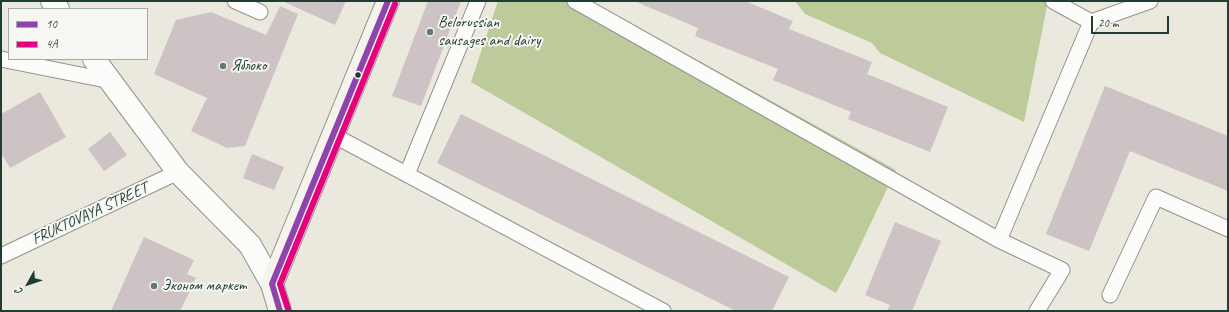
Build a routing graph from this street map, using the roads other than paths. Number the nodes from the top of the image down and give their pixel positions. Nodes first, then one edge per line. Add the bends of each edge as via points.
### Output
1 (235, 1) edge
2 (388, 1) edge
3 (478, 1) edge
4 (575, 1) edge
5 (1053, 1) edge
6 (1150, 1) edge
7 (260, 12) dead end
8 (1092, 22) junction
9 (1, 59) edge
10 (95, 60) edge
11 (110, 81) junction
12 (333, 135) junction
13 (178, 172) junction
14 (407, 174) junction
15 (1228, 229) edge
16 (999, 240) junction
17 (1, 256) edge
18 (272, 284) junction
19 (1110, 295) dead end
20 (280, 311) edge
21 (663, 311) edge
22 (1037, 311) edge

1 - 7 lane
2 - 12 main road
3 - 14 lane
4 - 16 lane
5 - 8 lane
6 - 8 lane
8 - 16 lane
9 - 11 lane
10 - 11 street
11 - 13 street
12 - 14 lane
12 - 18 main road
13 - 17 lane, FRUKTOVAYA STREET
13 - 18 street via 250,245
14 - 21 lane
15 - 19 lane via 1156,197
16 - 22 lane via 1062,270
18 - 20 main road

